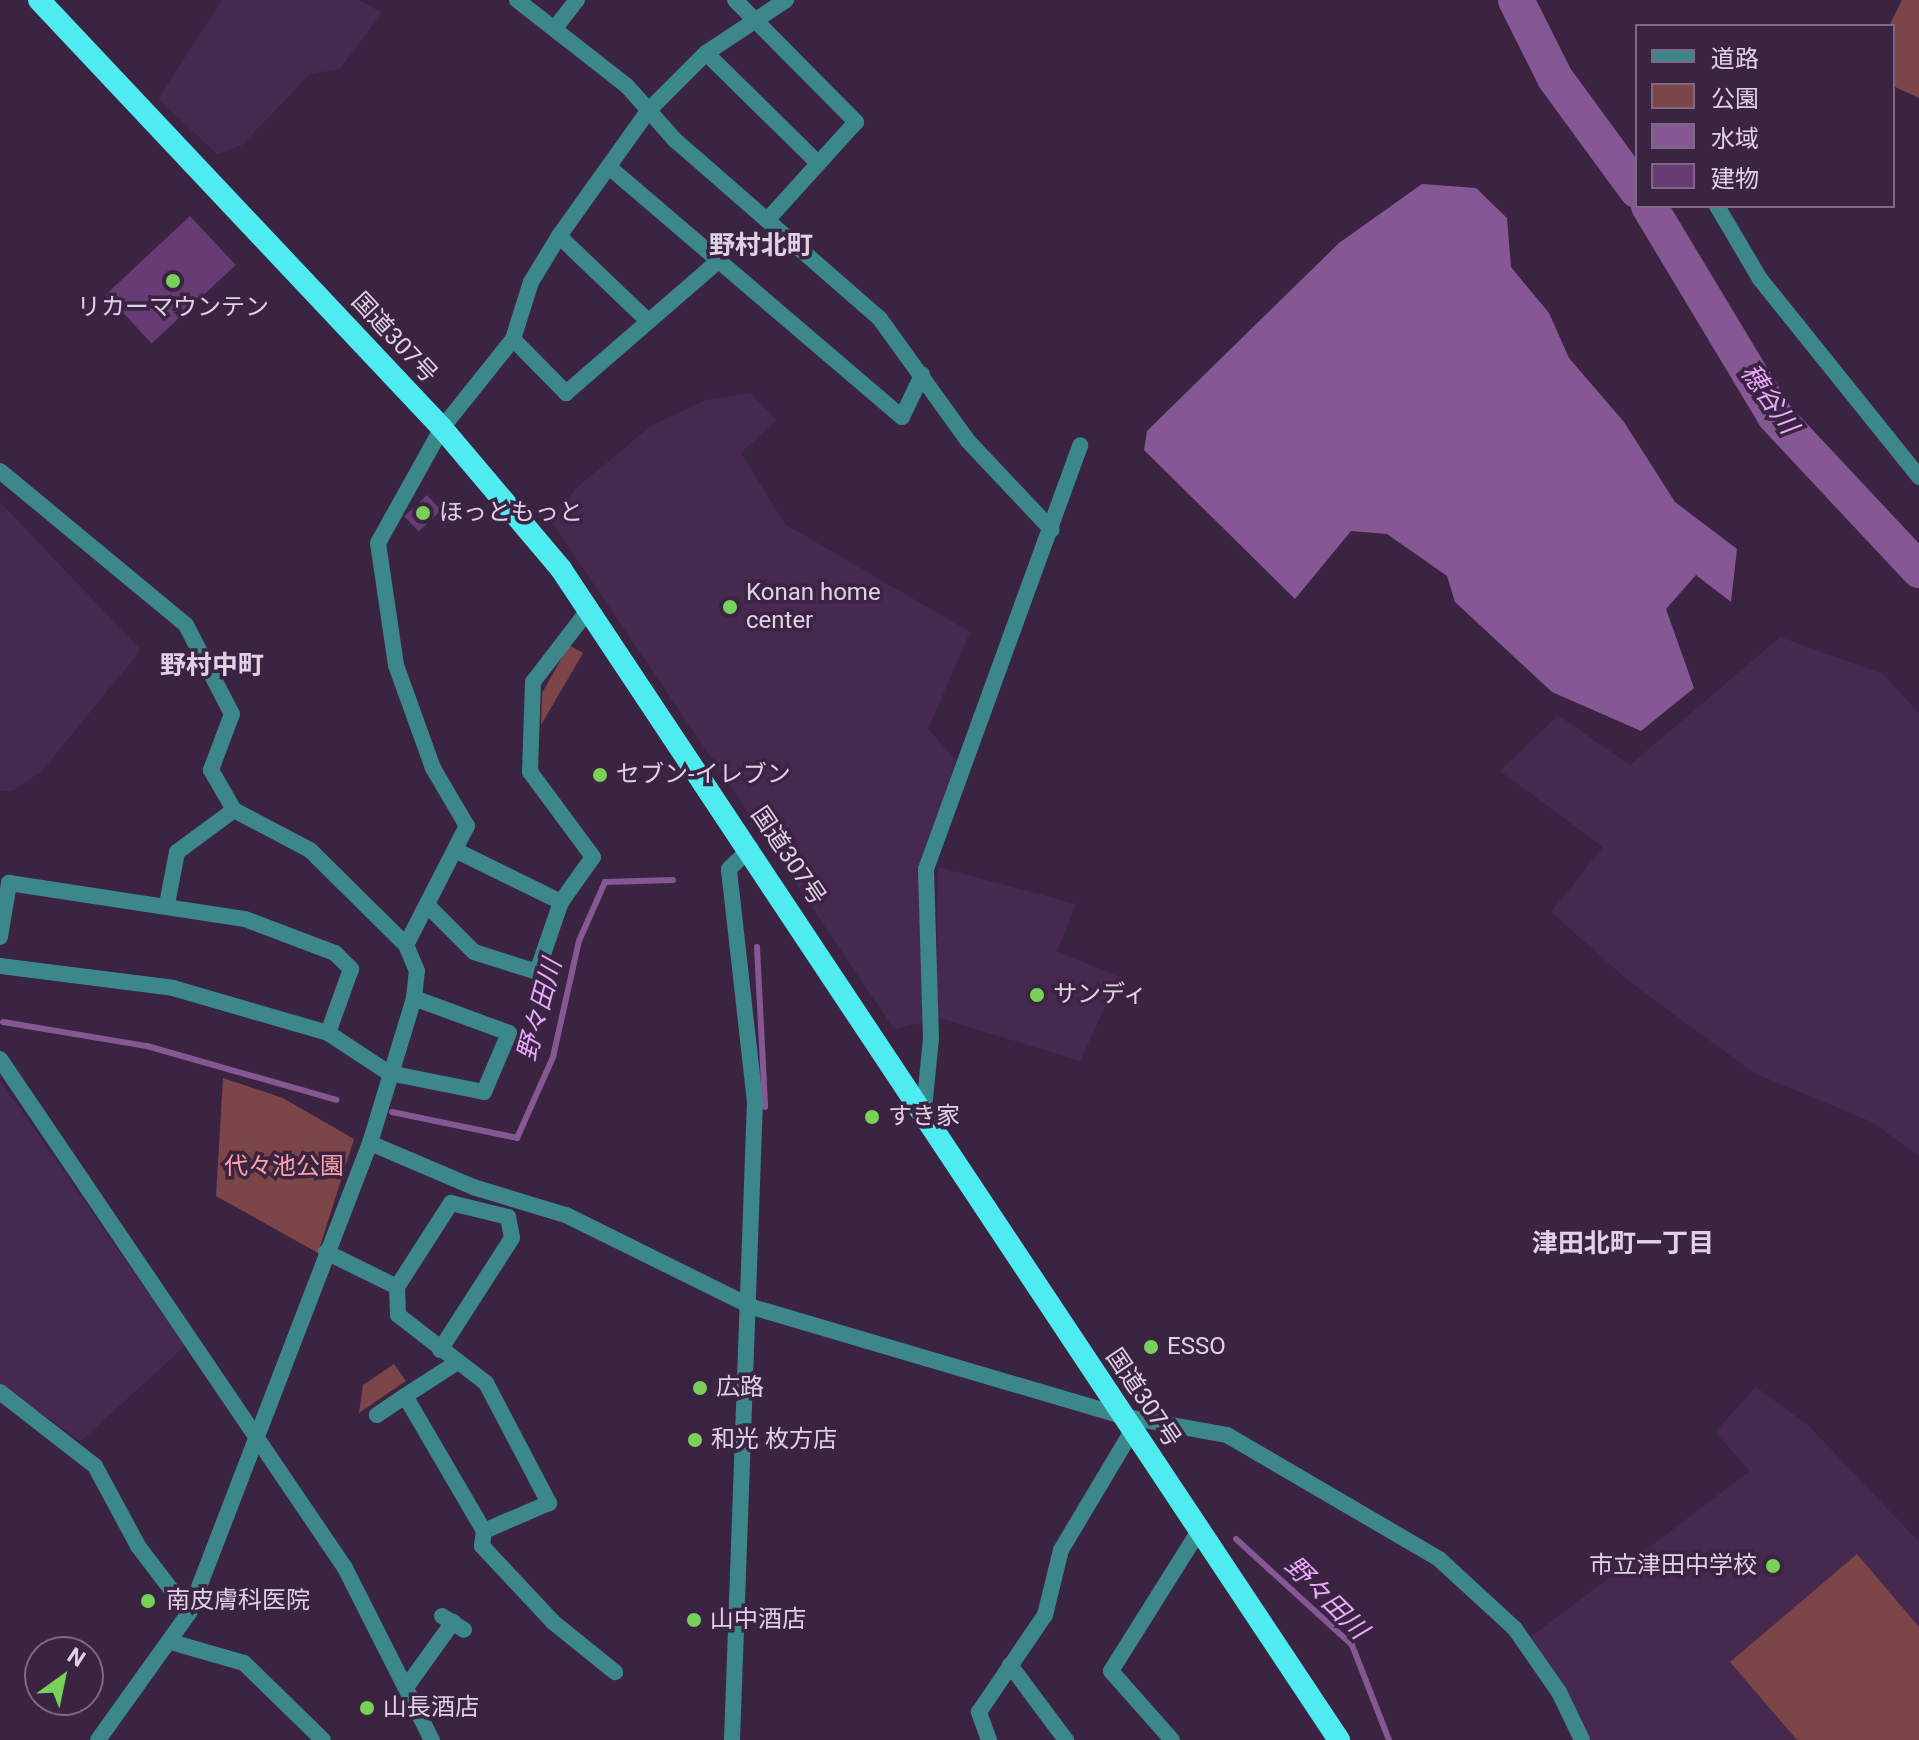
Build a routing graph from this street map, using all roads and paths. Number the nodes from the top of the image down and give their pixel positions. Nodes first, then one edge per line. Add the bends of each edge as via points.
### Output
1 (39, 0) edge
2 (517, 0) edge
3 (577, 0) edge
4 (735, 0) edge
5 (786, 0) edge
6 (756, 22) junction
7 (555, 28) junction
8 (706, 53) junction
9 (648, 111) junction
10 (817, 162) junction
11 (609, 167) junction
12 (1718, 208) edge
13 (768, 219) junction
14 (559, 236) junction
15 (717, 262) junction
16 (647, 320) junction
17 (513, 339) junction
18 (922, 375) junction
19 (442, 428) junction
20 (1080, 445) dead end
21 (0, 471) edge
22 (1919, 477) edge
23 (1052, 530) junction
24 (589, 609) junction
25 (234, 810) junction
26 (751, 848) junction
27 (459, 852) junction
28 (561, 902) junction
29 (167, 904) junction
30 (430, 908) junction
31 (0, 937) edge
32 (406, 945) junction
33 (0, 966) edge
34 (414, 998) junction
35 (328, 1033) junction
36 (0, 1059) edge
37 (389, 1073) junction
38 (924, 1109) junction
39 (370, 1143) junction
40 (326, 1252) junction
41 (397, 1287) junction
42 (752, 1307) junction
43 (440, 1350) junction
44 (456, 1363) junction
45 (0, 1392) edge
46 (405, 1396) junction
47 (377, 1415) dead end
48 (1127, 1423) junction
49 (260, 1436) junction
50 (1196, 1524) junction
51 (484, 1531) junction
52 (189, 1613) junction
53 (453, 1623) dead end
54 (171, 1642) junction
55 (1010, 1665) junction
56 (615, 1672) dead end
57 (407, 1686) junction
58 (98, 1740) edge
59 (323, 1740) edge
60 (432, 1740) edge
61 (732, 1740) edge
62 (989, 1740) edge
63 (1066, 1740) edge
64 (1172, 1740) edge
65 (1339, 1740) edge
66 (1582, 1740) edge

1 - 19 highway, 国道307号
2 - 7 street
3 - 7 street
4 - 6 street
5 - 6 street
6 - 8 street
6 - 10 street via 856,122
7 - 9 street
8 - 9 street
8 - 10 street
9 - 11 street
9 - 13 street
10 - 13 street
11 - 14 street
11 - 15 street
12 - 22 street via 1760,279
13 - 18 street via 880,319
14 - 16 street
14 - 17 street via 531,282
15 - 16 street
15 - 18 street via 902,417
16 - 17 street via 566,393
17 - 19 street
18 - 23 street via 968,441
19 - 24 highway, 国道307号
19 - 27 street via 378,543 396,665 433,768 467,826
20 - 23 street
21 - 25 street via 186,625 232,714 211,770
23 - 38 street via 926,869 931,1039
24 - 26 highway, 国道307号
24 - 28 street via 533,682 530,772 593,857
25 - 29 street via 177,852
25 - 32 street via 310,850
26 - 38 highway, 国道307号
26 - 42 street via 729,869 755,1102
27 - 28 street
27 - 30 street
28 - 30 street via 537,972 474,952
29 - 31 street via 9,883
29 - 35 street via 245,919 335,953 351,969
30 - 32 street
32 - 34 street via 417,971
33 - 35 street via 173,988
34 - 37 street
34 - 37 street via 509,1033 484,1092
35 - 37 street
36 - 49 street
37 - 39 street
38 - 48 highway, 国道307号
39 - 40 street
39 - 42 street via 473,1187 566,1215
40 - 41 street
40 - 49 street
41 - 43 street via 398,1315
41 - 43 street via 451,1203 508,1217 512,1238
42 - 48 street
42 - 61 street
43 - 44 street
44 - 46 street
44 - 51 street via 486,1383 549,1503
45 - 52 street via 95,1466 138,1546
46 - 47 street
46 - 51 street
48 - 50 highway, 国道307号
48 - 55 street via 1111,1466 1061,1550 1045,1615
48 - 66 street via 1227,1435 1439,1559 1515,1629 1559,1692
49 - 52 street
49 - 57 street via 345,1568
50 - 64 street via 1111,1671
50 - 65 highway, 国道307号
51 - 56 street via 482,1546 553,1622
52 - 54 street
53 - 57 street
54 - 58 street
54 - 59 street via 244,1663
55 - 62 street via 979,1712
55 - 63 street
57 - 60 street

